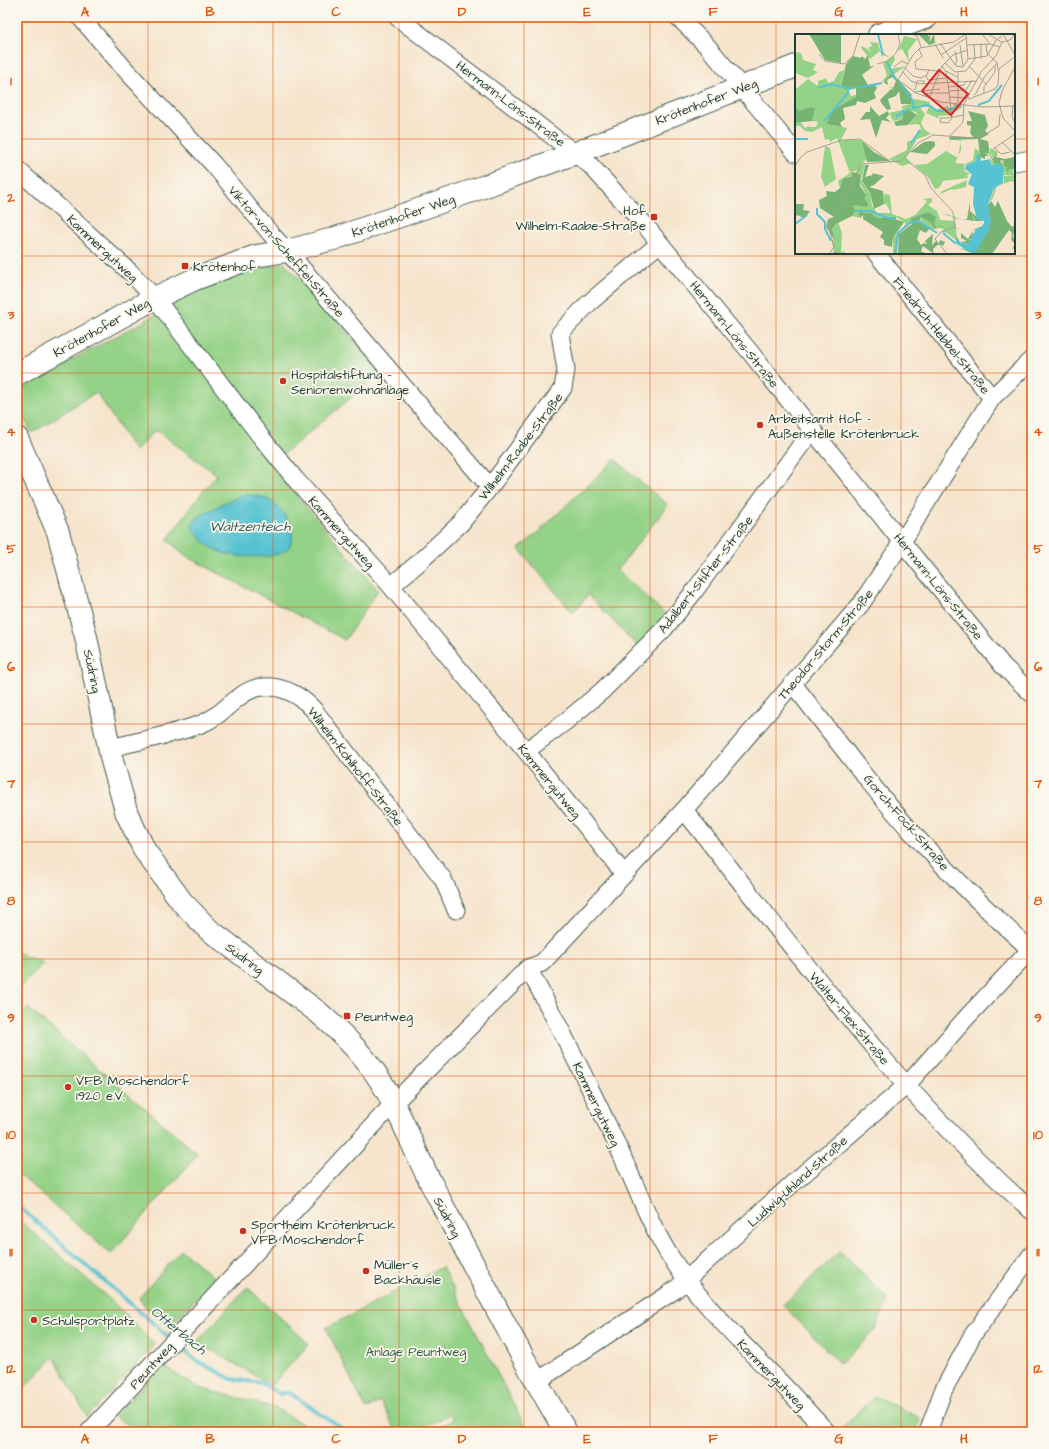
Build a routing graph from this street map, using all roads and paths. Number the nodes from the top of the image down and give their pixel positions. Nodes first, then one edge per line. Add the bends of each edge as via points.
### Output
1 (80, 17) edge
2 (397, 17) edge
3 (678, 17) edge
4 (927, 17) edge
5 (882, 34) edge
6 (795, 66) edge
7 (741, 87) junction
8 (795, 152) edge
9 (576, 153) junction
10 (1032, 159) edge
11 (1015, 162) edge
12 (17, 170) edge
13 (660, 243) junction
14 (287, 250) junction
15 (877, 254) edge
16 (155, 298) junction
17 (1032, 359) edge
18 (17, 374) edge
19 (992, 398) junction
20 (812, 430) junction
21 (17, 438) edge
22 (490, 487) junction
23 (902, 542) junction
24 (391, 586) junction
25 (793, 684) junction
26 (1032, 694) edge
27 (109, 748) junction
28 (526, 751) junction
29 (684, 810) junction
30 (624, 874) junction
31 (456, 910) dead end
32 (1031, 950) edge
33 (528, 968) junction
34 (907, 1085) junction
35 (393, 1104) junction
36 (1032, 1211) edge
37 (1032, 1254) edge
38 (686, 1280) junction
39 (536, 1382) junction
40 (89, 1432) edge
41 (566, 1432) edge
42 (827, 1432) edge
43 (928, 1432) edge

1 - 14 street, Viktor-von-Scheffel-Straße
2 - 9 street, Hermann-Löns-Straße
3 - 7 street via 709,48
4 - 5 street
6 - 7 street, Krötenhofer Weg
7 - 8 street
7 - 9 street, Krötenhofer Weg
9 - 13 street, Hermann-Löns-Straße via 590,164
9 - 14 street, Krötenhofer Weg via 333,239
10 - 11 street
12 - 16 street, Kammergutweg via 130,272
13 - 20 street, Hermann-Löns-Straße
13 - 22 street, Wilhelm-Raabe-Straße via 589,303 560,333 566,370 563,388
14 - 16 street, Krötenhofer Weg via 256,256 195,279
14 - 22 street, Viktor-von-Scheffel-Straße
15 - 19 street, Friedrich-Hebbel-Straße
16 - 18 street, Krötenhofer Weg
16 - 24 street, Kammergutweg via 292,475
17 - 19 street, Theodor-Storm-Straße
19 - 23 street, Theodor-Storm-Straße
20 - 23 street, Hermann-Löns-Straße
20 - 28 street, Adalbert-Stifter-Straße via 698,587 664,629 602,691
21 - 27 street, Südring via 58,532 86,637
22 - 24 street, Wilhelm-Raabe-Straße via 461,523
23 - 25 street, Theodor-Storm-Straße via 861,604
23 - 26 street, Hermann-Löns-Straße via 1003,666
24 - 28 street, Kammergutweg
25 - 29 street, Theodor-Storm-Straße
25 - 32 street, Gorch-Fock-Straße via 889,806 920,841 981,904
27 - 31 street, Wilhelm-Kohlhoff-Straße via 203,724 248,691 259,687 268,686 285,690 306,702 314,710 444,880
27 - 35 street, Südring via 127,814 145,851 182,902 208,929 335,1027 357,1049 380,1080
28 - 30 street, Kammergutweg
29 - 30 street, Theodor-Storm-Straße
29 - 34 street, Walter-Flex-Straße via 855,1025
30 - 33 street via 542,963
32 - 34 street, Ludwig-Uhland-Straße
33 - 35 street, Peuntweg
33 - 38 street, Kammergutweg via 588,1083 655,1227
34 - 36 street, Walter-Flex-Straße via 965,1149
34 - 38 street, Ludwig-Uhland-Straße
35 - 39 street, Südring via 431,1184
35 - 40 street, Peuntweg
37 - 43 street via 972,1336 943,1391
38 - 39 street, Ludwig-Uhland-Straße via 669,1294
38 - 42 street, Kammergutweg via 750,1353
39 - 41 street, Südring

